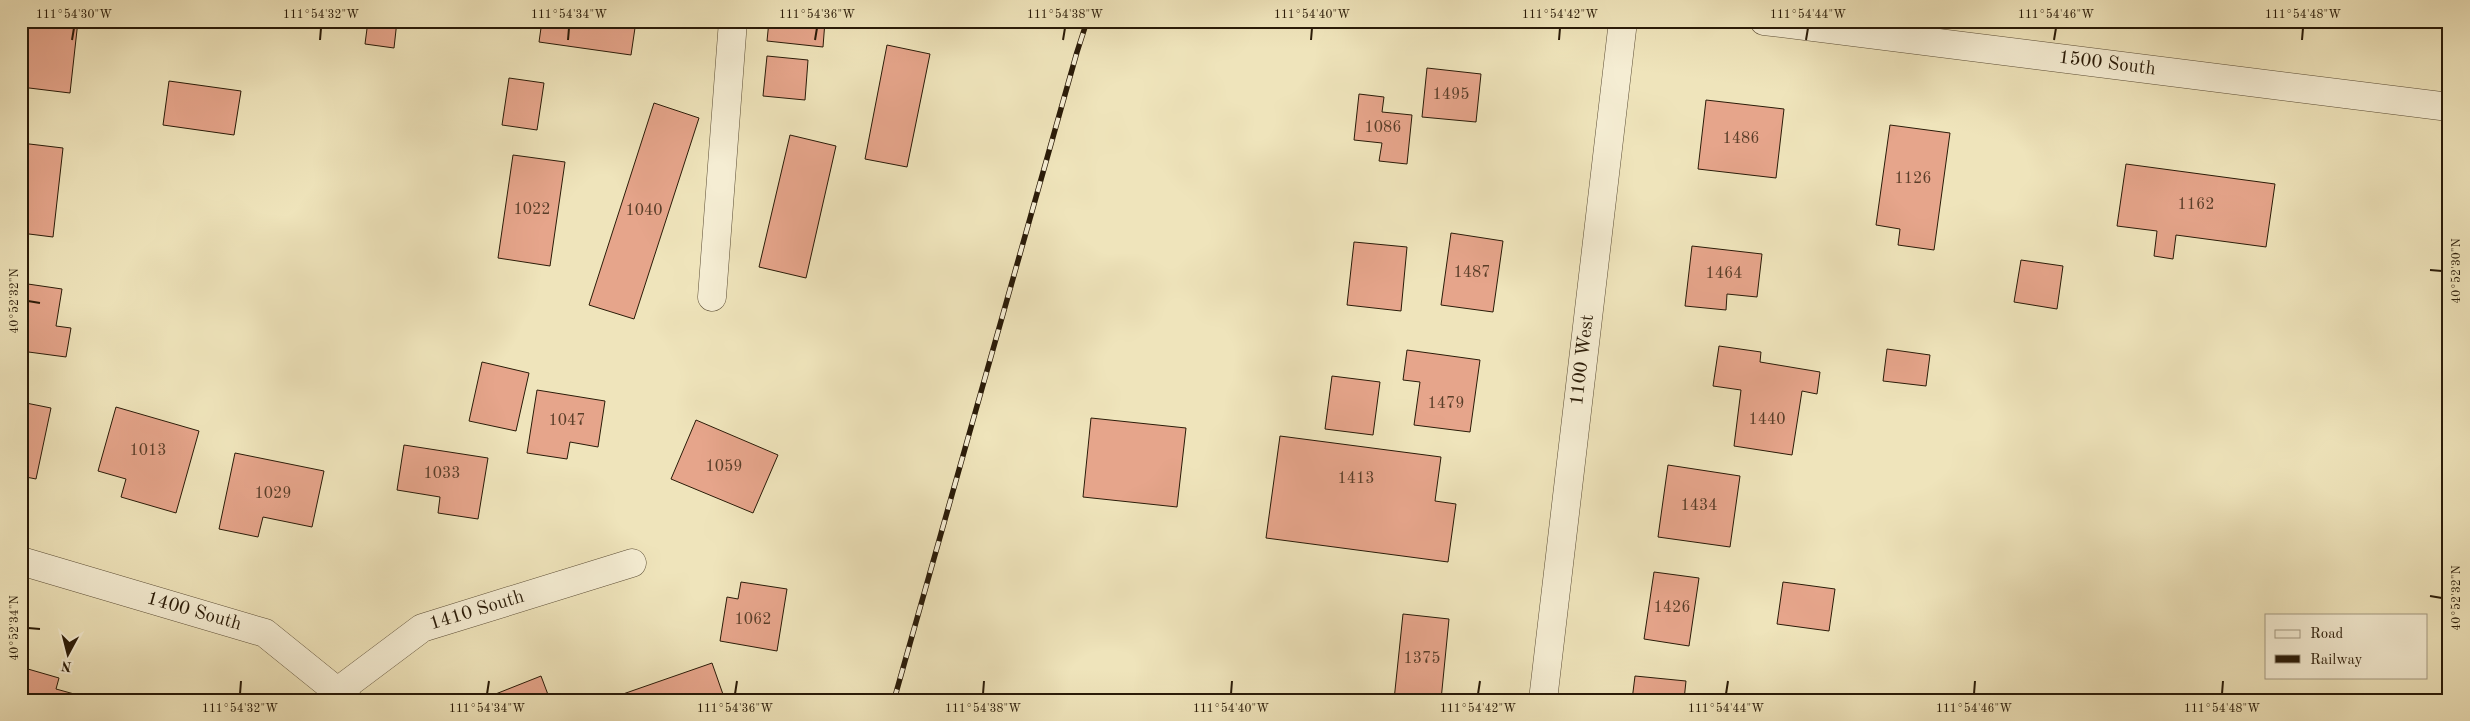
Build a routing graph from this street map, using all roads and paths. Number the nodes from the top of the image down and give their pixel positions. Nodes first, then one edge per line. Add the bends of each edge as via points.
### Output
1 (733, 21) edge
2 (1623, 21) edge
3 (1764, 21) edge
4 (2449, 106) edge
5 (712, 297) dead end
6 (21, 561) edge
7 (632, 563) dead end
8 (343, 696) edge
9 (1544, 700) edge

1 - 5 street
2 - 9 street, 1100 West
3 - 4 street, 1500 South
6 - 8 street, 1400 South via 265,633
7 - 8 street, 1410 South via 422,628

